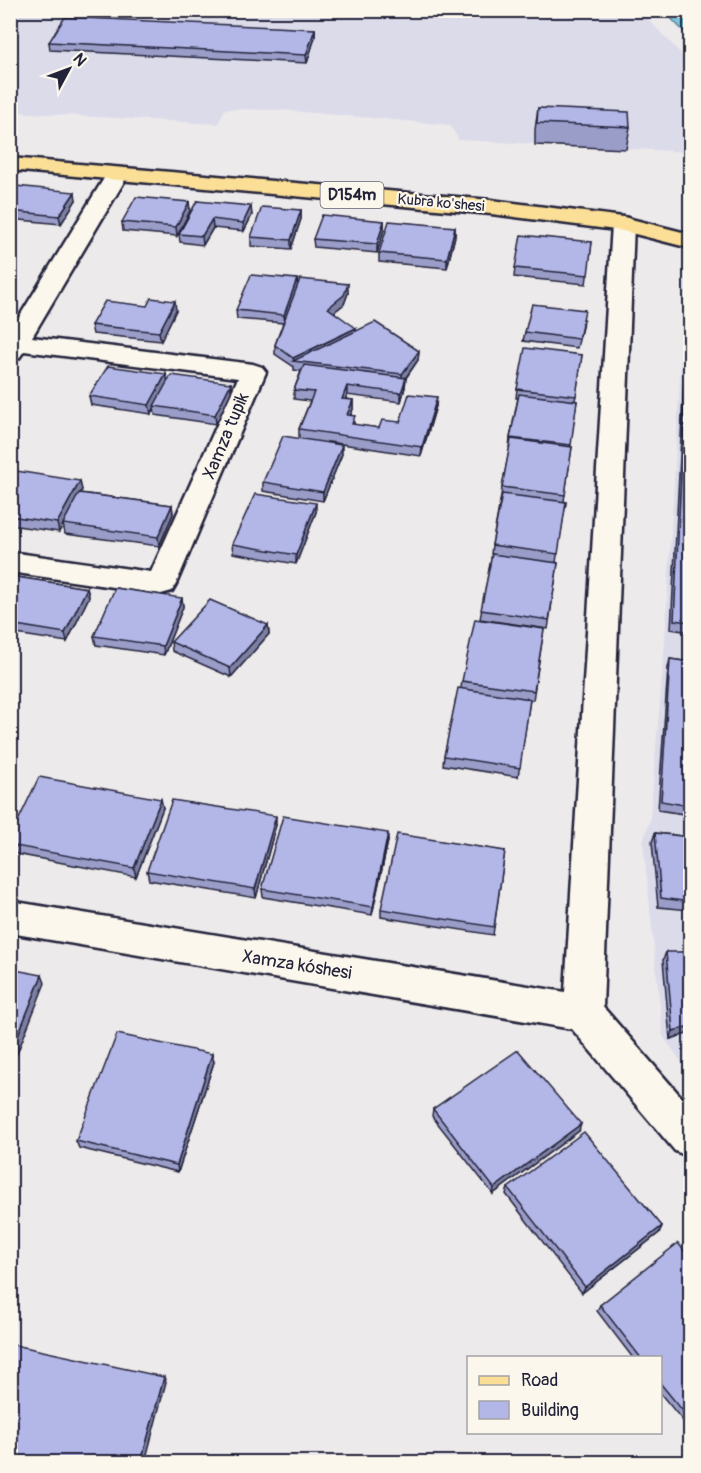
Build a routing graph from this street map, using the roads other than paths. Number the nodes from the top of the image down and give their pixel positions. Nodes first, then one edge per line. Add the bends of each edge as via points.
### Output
1 (10, 164) edge
2 (117, 175) junction
3 (623, 224) junction
4 (690, 241) edge
5 (13, 346) edge
6 (10, 562) edge
7 (10, 918) edge
8 (583, 1013) junction
9 (690, 1137) edge

1 - 2 main road, Kubra ko'shesi / D154m
2 - 3 main road, Kubra ko'shesi / D154m via 491,207
2 - 5 street
3 - 4 main road, Kubra ko'shesi / D154m
3 - 8 street
5 - 6 street, Xamza tupik via 253,372 161,584
7 - 8 street, Xamza kóshesi
8 - 9 street

